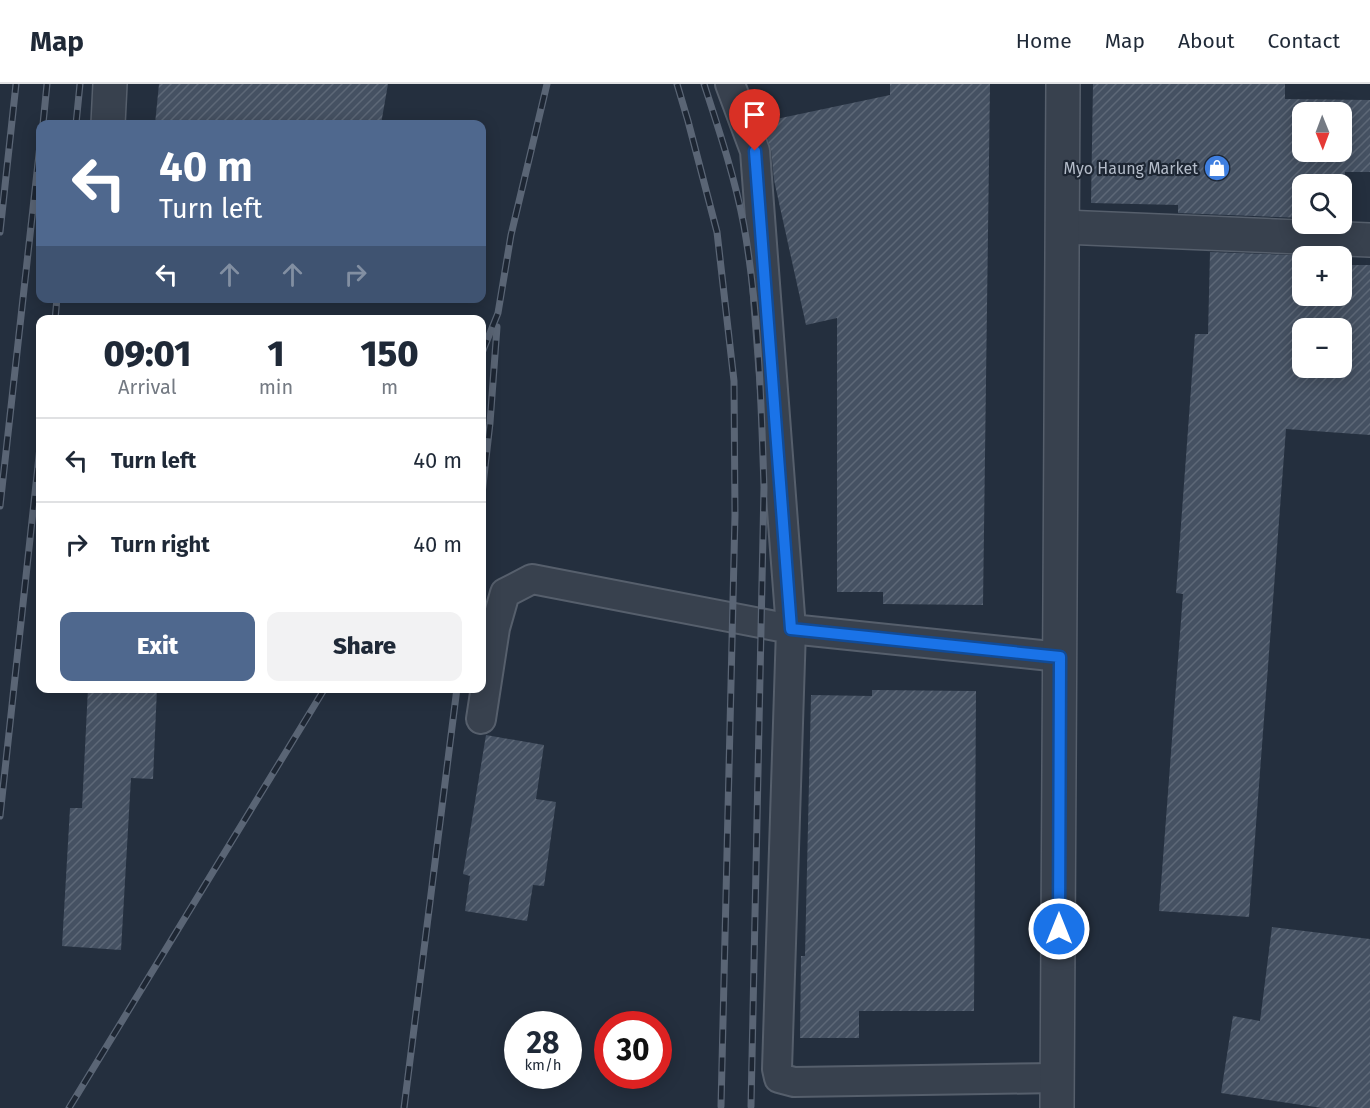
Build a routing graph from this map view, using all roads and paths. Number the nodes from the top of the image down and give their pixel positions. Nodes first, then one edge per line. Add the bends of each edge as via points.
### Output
1 (110, 84) edge
2 (730, 84) edge
3 (1063, 84) edge
4 (108, 120) edge
5 (1063, 227) junction
6 (1370, 240) edge
7 (791, 629) junction
8 (1060, 657) junction
9 (486, 686) edge
10 (485, 693) edge
11 (481, 719) dead end
12 (1057, 1093) edge

1 - 4 street
2 - 7 lane via 755,151
3 - 5 street
5 - 6 street
5 - 8 street
7 - 8 lane
7 - 9 lane via 532,579 505,594
7 - 12 lane via 779,1078 794,1082
8 - 12 street
10 - 11 lane

